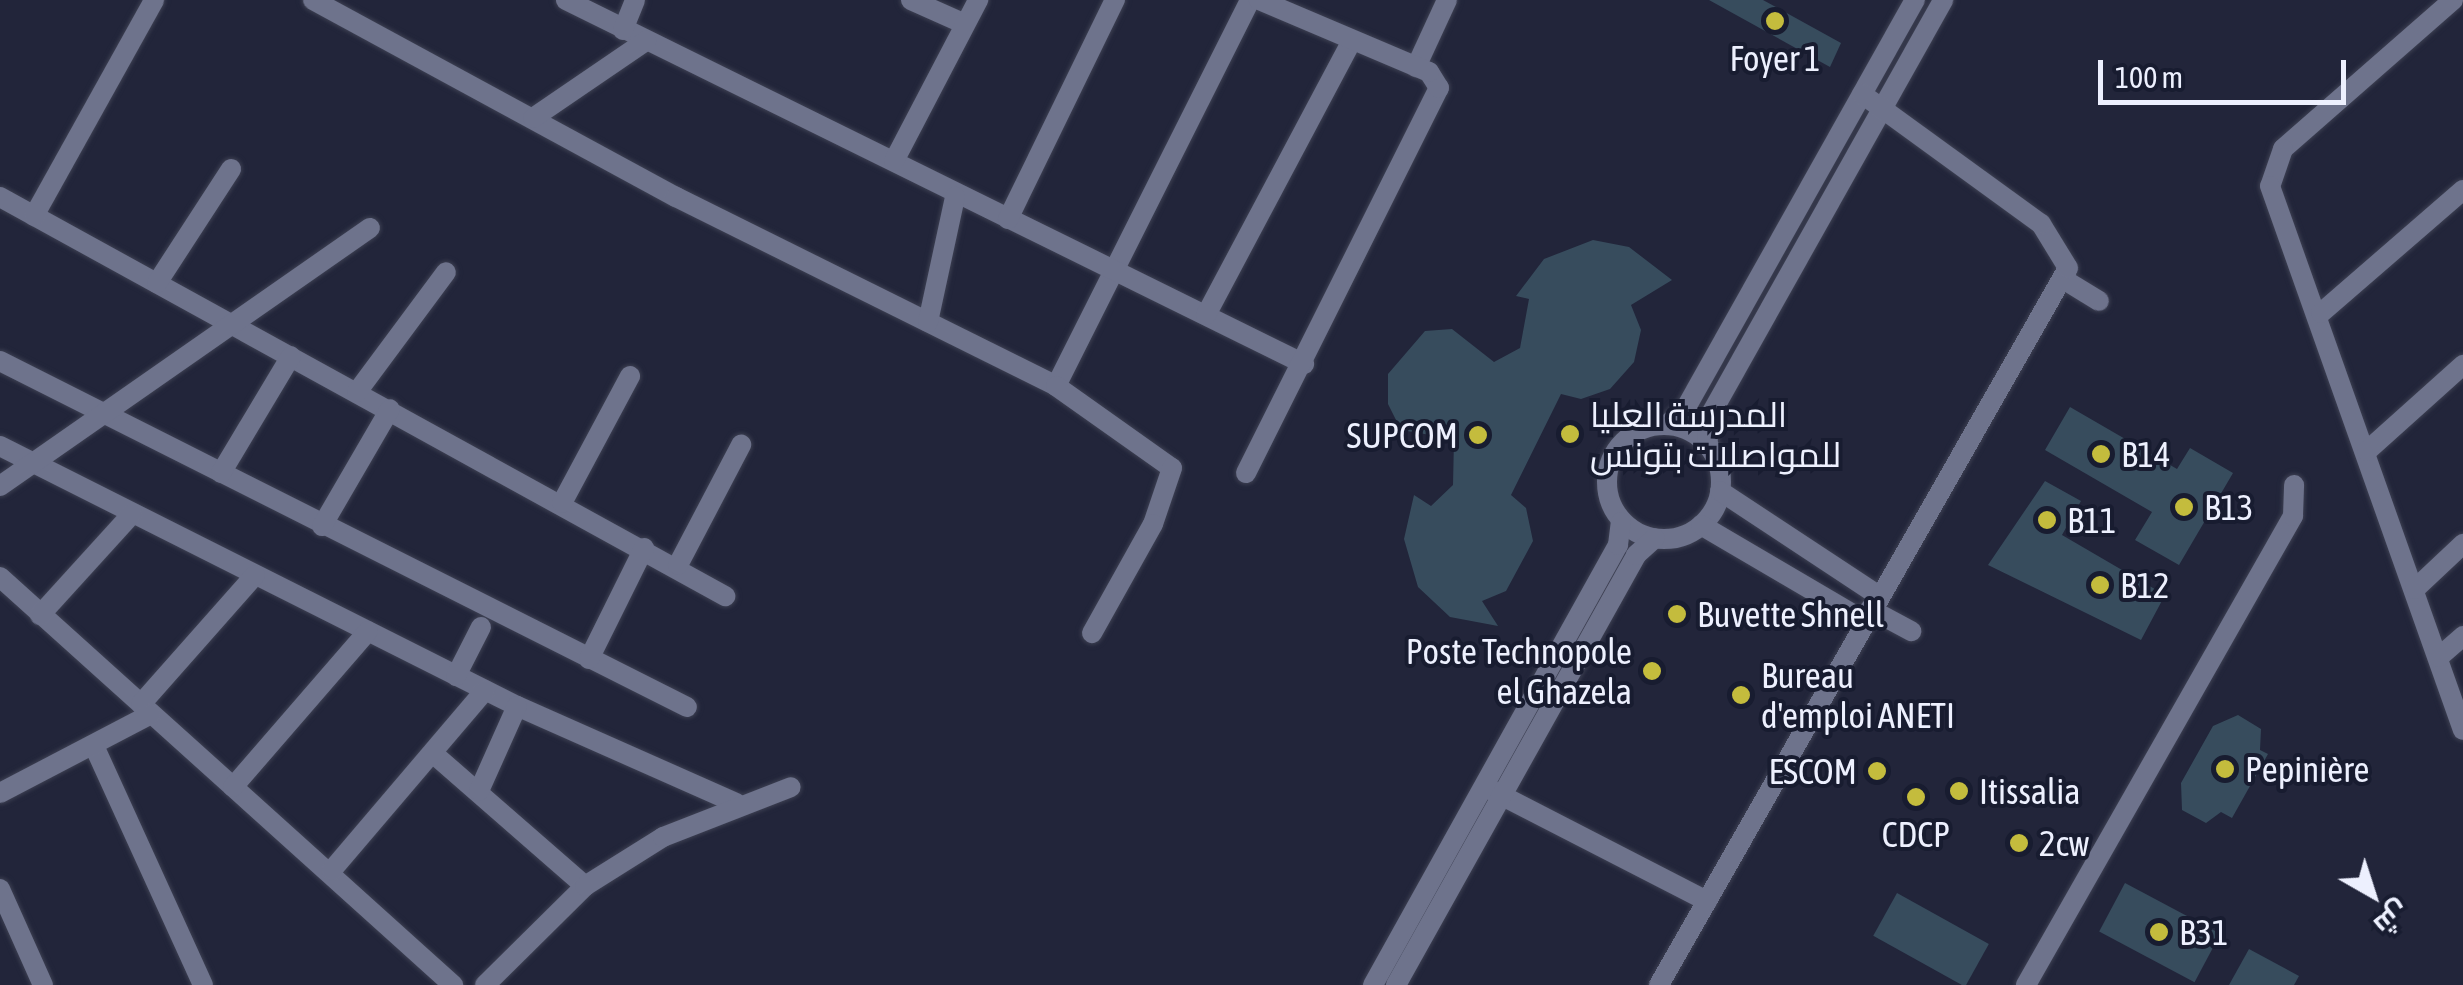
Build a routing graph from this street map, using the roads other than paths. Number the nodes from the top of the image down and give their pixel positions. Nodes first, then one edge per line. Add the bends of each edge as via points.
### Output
1 (154, 0) edge
2 (314, 0) edge
3 (566, 0) edge
4 (635, 0) edge
5 (911, 0) edge
6 (978, 0) edge
7 (1116, 0) edge
8 (1250, 0) edge
9 (1259, 0) edge
10 (1447, 0) edge
11 (1915, 0) edge
12 (1943, 0) edge
13 (2452, 0) edge
14 (966, 24) junction
15 (623, 30) junction
16 (646, 40) junction
17 (1352, 40) junction
18 (1416, 67) junction
19 (1862, 94) junction
20 (1884, 108) junction
21 (533, 118) junction
22 (894, 161) junction
23 (231, 169) dead end
24 (2463, 190) edge
25 (956, 196) junction
26 (0, 197) edge
27 (34, 216) junction
28 (1008, 219) junction
29 (370, 228) dead end
30 (446, 272) dead end
31 (1112, 272) junction
32 (2063, 280) junction
33 (158, 283) junction
34 (2099, 301) dead end
35 (2321, 313) junction
36 (1206, 315) junction
37 (928, 322) junction
38 (233, 324) junction
39 (291, 356) junction
40 (0, 361) edge
41 (1304, 364) junction
42 (2463, 365) edge
43 (630, 376) dead end
44 (1056, 386) junction
45 (357, 392) junction
46 (390, 409) junction
47 (102, 413) junction
48 (1668, 424) junction
49 (0, 446) edge
50 (742, 446) dead end
51 (1708, 446) junction
52 (2368, 451) junction
53 (32, 464) junction
54 (221, 473) junction
55 (1246, 473) dead end
56 (2294, 485) dead end
57 (0, 486) edge
58 (1720, 491) junction
59 (562, 503) junction
60 (132, 514) junction
61 (1621, 522) junction
62 (1701, 524) junction
63 (322, 526) junction
64 (1655, 538) junction
65 (2463, 544) edge
66 (644, 548) junction
67 (678, 565) junction
68 (256, 574) junction
69 (0, 577) edge
70 (2415, 589) junction
71 (725, 596) dead end
72 (1871, 608) junction
73 (40, 615) junction
74 (481, 627) dead end
75 (368, 631) junction
76 (1910, 632) dead end
77 (1092, 634) dead end
78 (2463, 636) edge
79 (589, 658) junction
80 (2440, 658) junction
81 (456, 676) junction
82 (485, 690) junction
83 (517, 706) junction
84 (687, 707) dead end
85 (146, 710) junction
86 (2463, 730) edge
87 (95, 748) junction
88 (436, 756) junction
89 (791, 786) dead end
90 (232, 787) junction
91 (1490, 789) junction
92 (479, 791) junction
93 (0, 793) edge
94 (736, 803) junction
95 (332, 870) junction
96 (585, 886) junction
97 (0, 890) edge
98 (1707, 901) junction
99 (43, 985) edge
100 (203, 985) edge
101 (454, 985) edge
102 (485, 985) edge
103 (1374, 985) edge
104 (1396, 985) edge
105 (1659, 985) edge
106 (2026, 985) edge

1 - 27 street
2 - 21 street
3 - 15 street
4 - 15 street
5 - 14 street
6 - 14 street
7 - 28 street
8 - 31 street
9 - 17 street
10 - 18 street
11 - 19 street
12 - 20 street
13 - 35 street via 2273,162 2270,186
14 - 22 street
15 - 16 street
16 - 21 street
16 - 22 street
17 - 18 street
17 - 36 street
18 - 41 street via 1438,88 1425,123
19 - 20 street
19 - 48 street
20 - 32 street via 2041,224 2069,260
20 - 51 street via 1707,421
21 - 37 street
22 - 25 street
23 - 33 street
24 - 35 street
25 - 28 street
25 - 37 street
26 - 27 street
27 - 33 street
28 - 31 street
29 - 38 street
30 - 45 street
31 - 36 street
31 - 44 street
32 - 34 street
32 - 72 street
33 - 38 street
35 - 52 street
36 - 41 street
37 - 44 street
38 - 39 street
38 - 47 street
39 - 45 street
39 - 54 street
40 - 47 street
41 - 55 street
42 - 52 street
43 - 59 street
44 - 77 street via 1172,468
45 - 46 street
46 - 59 street
46 - 63 street
47 - 53 street
47 - 54 street
48 - 51 street
48 - 61 street via 1628,439 1612,458 1608,487
49 - 53 street
50 - 67 street
51 - 58 street
52 - 70 street
53 - 57 street
53 - 60 street
54 - 63 street
56 - 106 street via 2292,516
58 - 62 street
58 - 72 street
59 - 66 street
60 - 68 street
60 - 73 street
61 - 64 street
61 - 91 street via 1618,546
62 - 64 street
62 - 72 street
63 - 79 street
64 - 91 street via 1636,555
65 - 70 street
66 - 67 street
66 - 79 street
67 - 71 street
68 - 75 street
68 - 85 street
69 - 73 street
70 - 80 street
72 - 76 street
72 - 98 street
73 - 85 street
74 - 81 street
75 - 81 street
75 - 90 street
78 - 80 street
79 - 84 street
80 - 86 street
81 - 82 street
82 - 83 street
82 - 88 street
83 - 92 street
83 - 94 street
85 - 87 street
85 - 90 street
87 - 93 street
87 - 100 street
88 - 92 street
88 - 95 street
89 - 94 street
90 - 95 street
91 - 98 street
91 - 103 street
91 - 104 street
92 - 96 street
94 - 96 street
95 - 101 street
96 - 102 street
97 - 99 street
98 - 105 street

